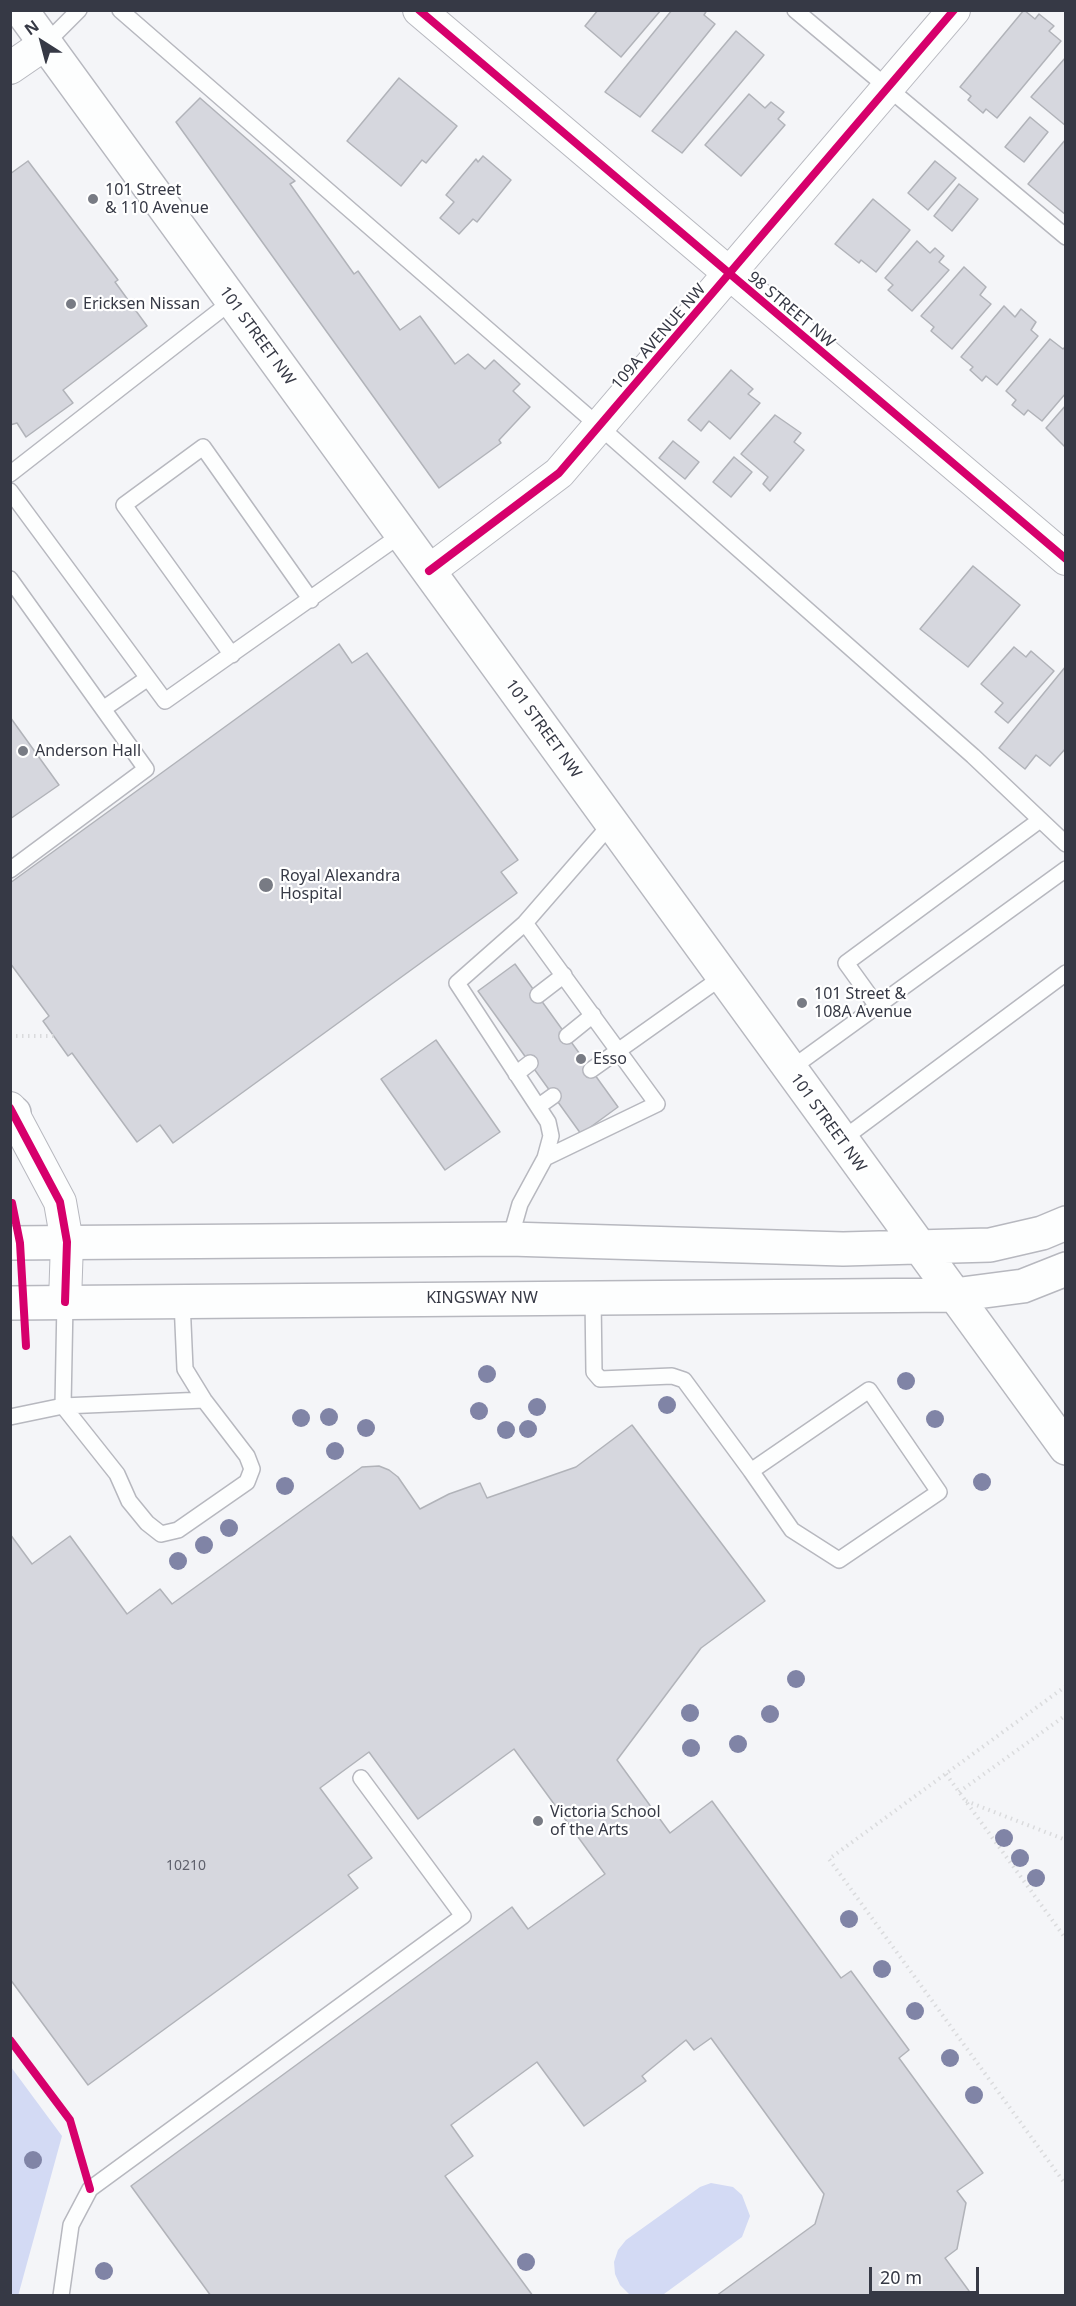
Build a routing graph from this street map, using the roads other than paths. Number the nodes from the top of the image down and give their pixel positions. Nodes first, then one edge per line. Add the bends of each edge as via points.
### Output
1 (21, 10) edge
2 (79, 10) edge
3 (120, 10) edge
4 (419, 10) edge
5 (795, 10) edge
6 (954, 10) edge
7 (45, 44) junction
8 (10, 69) edge
9 (889, 89) junction
10 (1065, 237) edge
11 (729, 276) junction
12 (232, 301) junction
13 (600, 427) junction
14 (10, 474) edge
15 (10, 491) edge
16 (402, 534) junction
17 (1065, 559) edge
18 (429, 571) junction
19 (10, 579) edge
20 (311, 600) junction
21 (232, 655) junction
22 (148, 678) junction
23 (104, 709) junction
24 (1040, 820) junction
25 (611, 824) junction
26 (1065, 844) edge
27 (1065, 869) edge
28 (10, 870) edge
29 (525, 923) junction
30 (1065, 973) edge
31 (564, 975) junction
32 (722, 977) junction
33 (538, 995) dead end
34 (877, 1006) junction
35 (593, 1015) junction
36 (567, 1036) dead end
37 (619, 1050) junction
38 (530, 1063) dead end
39 (591, 1070) dead end
40 (789, 1070) junction
41 (516, 1074) junction
42 (553, 1096) dead end
43 (539, 1106) junction
44 (12, 1116) edge
45 (840, 1141) junction
46 (545, 1158) junction
47 (1065, 1223) edge
48 (510, 1239) junction
49 (67, 1242) junction
50 (10, 1243) edge
51 (919, 1246) junction
52 (1065, 1269) edge
53 (954, 1295) junction
54 (593, 1298) junction
55 (183, 1301) junction
56 (65, 1302) junction
57 (10, 1303) edge
58 (204, 1400) junction
59 (63, 1406) junction
60 (10, 1417) edge
61 (1065, 1448) edge
62 (751, 1471) junction
63 (361, 1778) dead end
64 (62, 2295) edge

1 - 7 main road, 101 STREET NW
2 - 7 lane
3 - 13 lane
4 - 11 street, 98 STREET NW
5 - 9 lane
6 - 9 street, 109A AVENUE NW
7 - 8 street
7 - 12 main road, 101 STREET NW
9 - 10 lane
9 - 11 street, 109A AVENUE NW
11 - 13 street, 109A AVENUE NW
11 - 17 street, 98 STREET NW
12 - 14 lane
12 - 16 main road, 101 STREET NW
13 - 18 street, 109A AVENUE NW via 541,489
13 - 24 lane via 973,756
15 - 22 lane
16 - 18 main road, 101 STREET NW
16 - 20 lane
18 - 25 main road, 101 STREET NW
19 - 23 lane
20 - 21 lane
20 - 21 lane via 203,447 124,505
21 - 22 lane via 165,701
22 - 23 lane
23 - 28 lane via 146,769
24 - 26 lane
24 - 34 lane via 846,963
25 - 29 lane
25 - 32 main road, 101 STREET NW
27 - 34 lane
29 - 31 lane
29 - 41 lane via 456,983 496,1028
30 - 45 lane
31 - 33 lane
31 - 35 lane
32 - 37 lane
32 - 40 main road, 101 STREET NW
34 - 40 lane
35 - 36 lane
35 - 37 lane
37 - 39 lane
37 - 46 lane via 657,1104
38 - 41 lane
40 - 45 main road, 101 STREET NW
41 - 43 lane
42 - 43 lane
43 - 46 lane via 551,1136
44 - 49 street via 60,1202
45 - 51 main road, 101 STREET NW
46 - 48 lane via 520,1204
47 - 51 main road via 1042,1233 990,1245
48 - 49 main road
48 - 51 main road via 843,1249
49 - 50 main road
49 - 56 street
51 - 53 main road, 101 STREET NW
52 - 53 main road, KINGSWAY NW via 1023,1286
53 - 54 main road, KINGSWAY NW
53 - 61 main road, 101 STREET NW
54 - 55 main road, KINGSWAY NW
54 - 62 lane via 594,1372 600,1379 672,1376 684,1380
55 - 56 main road, KINGSWAY NW
55 - 58 lane via 185,1369
56 - 57 main road, KINGSWAY NW
56 - 59 lane
58 - 59 lane
58 - 59 lane via 247,1456 252,1469 247,1482 178,1530 161,1534 129,1501 117,1474
59 - 60 lane
62 - 62 lane via 869,1390 939,1492 839,1560 792,1530
63 - 64 lane via 463,1916 90,2189 71,2226

